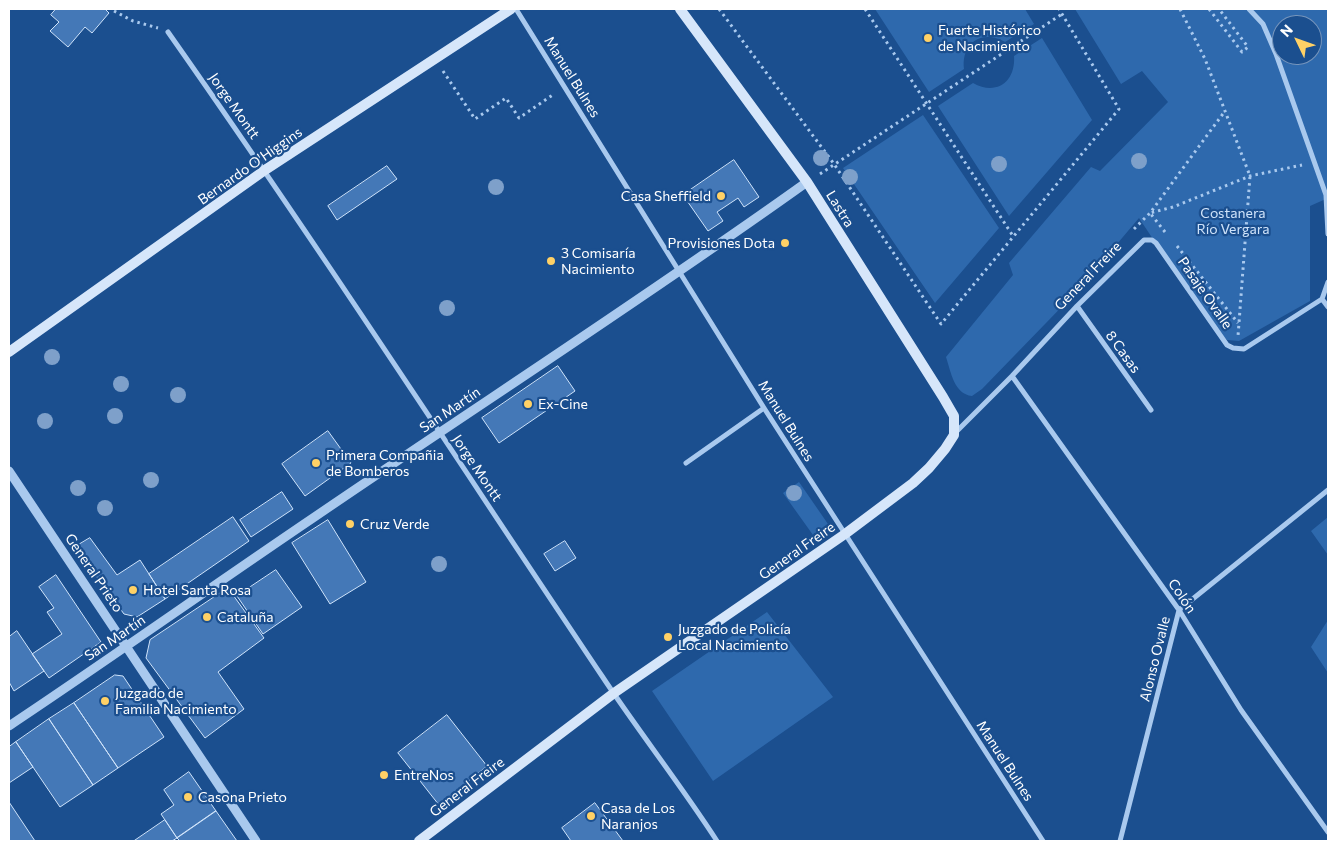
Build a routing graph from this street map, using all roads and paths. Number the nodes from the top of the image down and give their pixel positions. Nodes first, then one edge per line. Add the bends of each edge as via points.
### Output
1 (511, 9) edge
2 (516, 9) edge
3 (680, 9) edge
4 (719, 9) edge
5 (866, 9) edge
6 (1058, 9) edge
7 (1180, 9) edge
8 (1209, 9) edge
9 (1219, 9) edge
10 (1249, 9) edge
11 (114, 11) dead end
12 (1062, 14) junction
13 (147, 24) dead end
14 (168, 32) dead end
15 (434, 58) junction
16 (565, 87) junction
17 (927, 103) junction
18 (1225, 111) junction
19 (1314, 162) junction
20 (834, 164) junction
21 (265, 170) junction
22 (1250, 176) junction
23 (806, 182) junction
24 (1150, 213) junction
25 (1130, 234) dead end
26 (1328, 234) edge
27 (1168, 235) dead end
28 (1013, 236) junction
29 (1150, 240) joint
30 (1174, 242) dead end
31 (680, 272) junction
32 (1328, 282) edge
33 (1322, 299) junction
34 (1077, 306) junction
35 (1328, 307) edge
36 (1239, 324) junction
37 (1237, 349) junction
38 (9, 352) edge
39 (1012, 376) junction
40 (764, 408) junction
41 (1151, 410) dead end
42 (440, 433) junction
43 (954, 435) junction
44 (686, 463) dead end
45 (9, 471) edge
46 (1328, 490) edge
47 (845, 534) junction
48 (1179, 610) junction
49 (127, 647) junction
50 (614, 693) junction
51 (9, 726) edge
52 (1328, 832) edge
53 (256, 841) edge
54 (419, 841) edge
55 (717, 841) edge
56 (1043, 841) edge
57 (1120, 841) edge

1 - 15 main road, Bernardo O'Higgins
2 - 16 street, Manuel Bulnes
3 - 23 main road, Lastra
4 - 20 path
5 - 17 path
6 - 12 path
7 - 18 path via 1205,59
8 - 9 path via 1242,52 1248,47
10 - 19 street via 1263,24 1276,54
11 - 13 path
12 - 17 path
12 - 28 path via 1119,109
14 - 21 street, Jorge Montt
15 - 16 path via 475,119 506,98 519,118
15 - 21 main road, Bernardo O'Higgins
16 - 31 street, Manuel Bulnes
17 - 20 path
17 - 28 path
18 - 22 path
18 - 24 path
19 - 22 path
19 - 26 street via 1326,194
20 - 23 path
20 - 28 path via 940,324
21 - 38 main road, Bernardo O'Higgins
21 - 42 street, Jorge Montt
22 - 24 path via 1172,208
22 - 36 path
23 - 31 street, San Martín
23 - 43 main road, Lastra via 954,416
24 - 25 path
24 - 27 path
29 - 34 street, General Freire via 1142,241
29 - 37 street, Pasaje Ovalle via 1156,243 1227,344
30 - 36 path
31 - 40 street, Manuel Bulnes
31 - 42 street, San Martín
32 - 33 street
33 - 35 street
33 - 37 street via 1244,349
34 - 39 street, General Freire
34 - 41 street, 8 Casas
36 - 37 path
39 - 43 street, General Freire
39 - 48 street, Colón
40 - 44 street
40 - 47 street, Manuel Bulnes
42 - 49 street, San Martín
42 - 50 street, Jorge Montt
43 - 47 main road, General Freire via 913,484
45 - 49 street, General Prieto
46 - 48 street, Alonso Ovalle
47 - 50 main road, General Freire
47 - 56 street, Manuel Bulnes
48 - 52 street, Colón via 1242,710
48 - 57 street, Alonso Ovalle
49 - 51 street, San Martín
49 - 53 street, General Prieto
50 - 54 main road, General Freire
50 - 55 street, Jorge Montt

